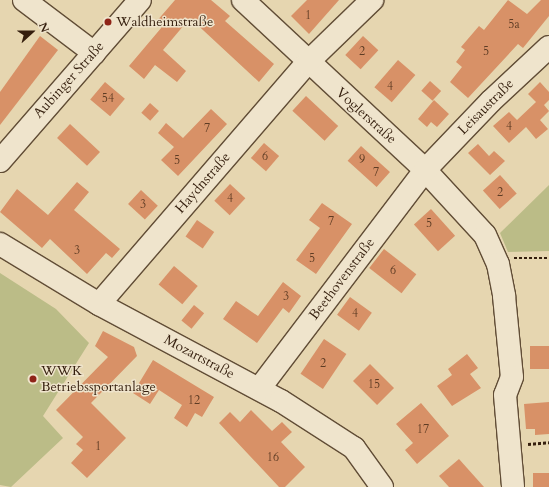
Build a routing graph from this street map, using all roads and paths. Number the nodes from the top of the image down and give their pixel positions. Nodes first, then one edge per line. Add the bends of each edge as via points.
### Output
1 (24, 0) edge
2 (140, 0) edge
3 (243, 0) edge
4 (372, 0) edge
5 (549, 47) edge
6 (94, 53) junction
7 (307, 63) junction
8 (0, 161) edge
9 (425, 170) junction
10 (0, 244) edge
11 (495, 258) junction
12 (549, 258) edge
13 (99, 304) junction
14 (259, 389) junction
15 (382, 487) edge
16 (513, 487) edge

1 - 6 street
2 - 6 street, Aubinger Straße
3 - 7 street, Voglerstraße
4 - 7 street, Haydnstraße
5 - 9 street, Leisaustraße via 491,100
6 - 8 street, Aubinger Straße
7 - 9 street, Voglerstraße
7 - 13 street, Haydnstraße
9 - 11 street, Voglerstraße via 485,235
9 - 14 street, Beethovenstraße
10 - 13 street, Mozartstraße
11 - 12 path
11 - 16 street, Voglerstraße via 504,296 512,377 505,395
13 - 14 street, Mozartstraße
14 - 15 street, Mozartstraße via 354,448

